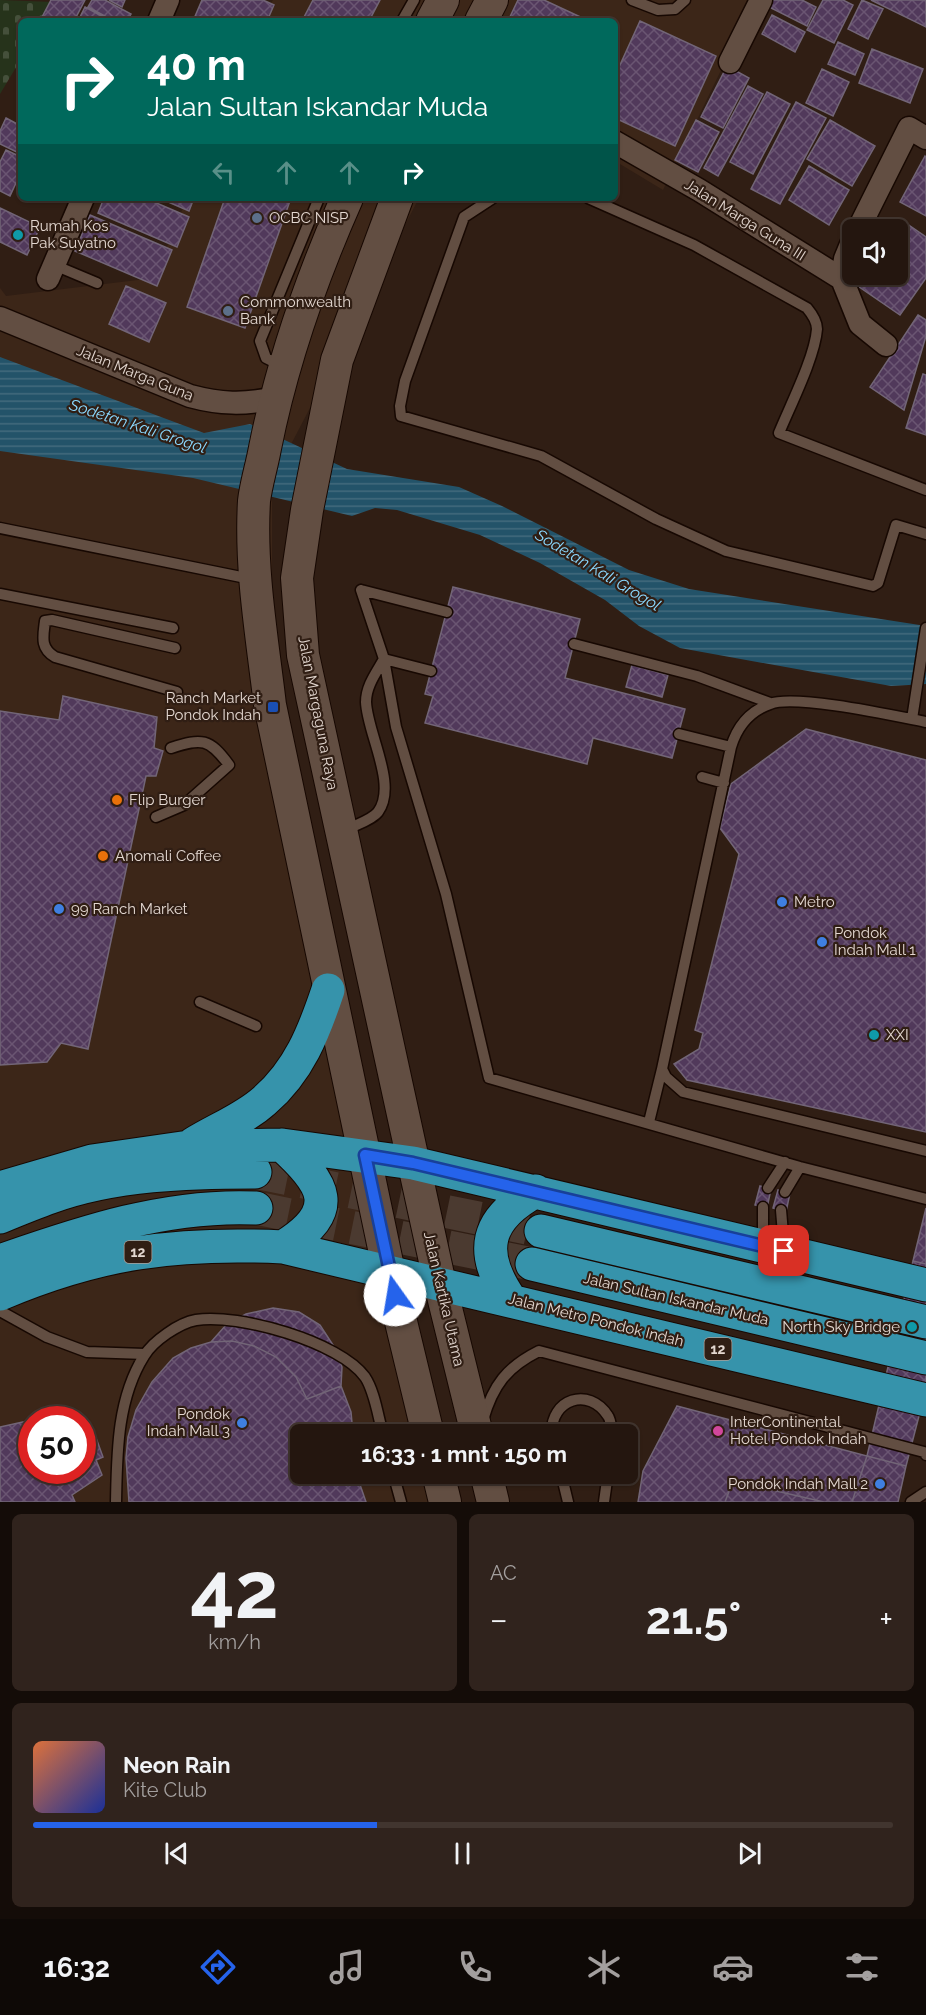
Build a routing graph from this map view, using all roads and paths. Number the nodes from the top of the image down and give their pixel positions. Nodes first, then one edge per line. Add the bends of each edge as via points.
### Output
1 (168, 0) edge
2 (414, 0) edge
3 (443, 0) edge
4 (492, 0) edge
5 (632, 0) edge
6 (685, 0) edge
7 (761, 0) edge
8 (160, 18) edge
9 (404, 18) edge
10 (434, 18) edge
11 (483, 18) edge
12 (730, 62) dead end
13 (926, 138) edge
14 (618, 144) edge
15 (82, 201) edge
16 (318, 201) edge
17 (346, 201) edge
18 (396, 201) edge
19 (488, 201) edge
20 (595, 201) edge
21 (864, 219) edge
22 (51, 272) joint
23 (842, 279) edge
24 (97, 283) dead end
25 (844, 285) edge
26 (0, 318) edge
27 (886, 345) dead end
28 (286, 367) junction
29 (274, 403) junction
30 (926, 490) edge
31 (0, 528) edge
32 (926, 534) edge
33 (255, 579) junction
34 (0, 594) edge
35 (447, 612) dead end
36 (926, 627) edge
37 (173, 628) dead end
38 (574, 644) dead end
39 (175, 648) dead end
40 (384, 660) junction
41 (431, 671) dead end
42 (177, 692) dead end
43 (770, 703) junction
44 (912, 719) junction
45 (926, 722) edge
46 (679, 734) dead end
47 (731, 747) junction
48 (171, 748) dead end
49 (702, 777) dead end
50 (724, 783) junction
51 (156, 817) dead end
52 (342, 832) junction
53 (360, 913) junction
54 (315, 920) junction
55 (328, 990) junction
56 (200, 1002) dead end
57 (256, 1026) dead end
58 (662, 1069) junction
59 (649, 1122) junction
60 (282, 1145) junction
61 (189, 1147) junction
62 (926, 1151) edge
63 (365, 1155) junction
64 (785, 1162) junction
65 (413, 1163) junction
66 (800, 1167) junction
67 (255, 1172) tunnel mouth
68 (0, 1188) edge
69 (768, 1188) dead end
70 (536, 1191) junction
71 (785, 1192) dead end
72 (926, 1199) edge
73 (764, 1207) dead end
74 (256, 1208) tunnel mouth
75 (781, 1210) dead end
76 (0, 1217) edge
77 (541, 1231) tunnel mouth
78 (283, 1247) junction
79 (773, 1248) junction
80 (0, 1261) edge
81 (532, 1264) tunnel mouth
82 (389, 1272) junction
83 (440, 1284) junction
84 (926, 1285) edge
85 (0, 1294) edge
86 (510, 1299) junction
87 (0, 1311) edge
88 (926, 1322) edge
89 (145, 1354) junction
90 (926, 1358) edge
91 (926, 1400) edge
92 (380, 1424) edge
93 (426, 1424) edge
94 (475, 1424) edge
95 (481, 1424) edge
96 (552, 1424) edge
97 (610, 1424) edge
98 (926, 1455) edge
99 (396, 1484) edge
100 (441, 1484) edge
101 (489, 1484) edge
102 (564, 1484) edge
103 (606, 1484) edge
104 (926, 1492) edge
105 (116, 1502) edge
106 (401, 1502) edge
107 (445, 1502) edge
108 (493, 1502) edge
109 (568, 1502) edge
110 (604, 1502) edge
111 (910, 1502) edge

1 - 8 street
2 - 9 lane
3 - 10 main road
4 - 11 main road
5 - 6 lane via 658,10 675,9
7 - 12 street
13 - 21 street via 909,128
14 - 23 street, Jalan Marga Guna III
15 - 22 street
16 - 28 lane via 260,341 266,358
17 - 28 main road
18 - 52 main road, Jalan Margaguna Raya via 337,360 297,579 303,655
19 - 32 lane via 464,217 405,381 401,416 541,456 656,519 726,550 873,586 878,584 896,525
20 - 30 lane via 694,245 807,308 817,329 779,433
22 - 24 lane
25 - 27 street via 860,324
26 - 29 street, Jalan Marga Guna via 190,396 216,403
28 - 29 main road
29 - 33 main road via 255,500
31 - 33 lane
33 - 54 main road via 270,705
34 - 37 lane
35 - 40 lane via 361,590
36 - 44 lane
38 - 43 lane via 697,676
39 - 42 lane via 52,620 45,621 42,644 55,657
40 - 41 lane
40 - 52 lane via 371,680 366,703 385,787 383,802 377,814
40 - 59 lane via 396,727 472,984 489,1078
43 - 44 lane via 795,700
43 - 47 lane via 746,717
44 - 45 lane
46 - 47 lane
47 - 50 lane
48 - 51 lane via 199,741 215,746 229,765 184,805
49 - 50 lane
50 - 58 lane
52 - 53 main road, Jalan Margaguna Raya
53 - 54 main road
53 - 65 main road, Jalan Margaguna Raya
54 - 55 main road
55 - 61 highway via 310,1041 282,1083 263,1102
55 - 63 main road
56 - 57 lane
58 - 59 lane
58 - 62 lane via 683,1092
59 - 64 lane
60 - 61 highway
60 - 63 highway
60 - 78 highway via 312,1174 321,1189 315,1221 303,1235
61 - 68 highway via 92,1161
63 - 65 highway
63 - 82 main road
64 - 66 lane
64 - 69 lane
65 - 70 highway
65 - 83 main road, Jalan Kartika Utama
66 - 71 lane
66 - 72 lane
67 - 76 highway via 136,1177 53,1196
70 - 79 highway
70 - 86 highway via 523,1198 496,1225 490,1249 496,1279
73 - 79 lane
74 - 80 highway, 12 via 177,1212 123,1222
75 - 79 lane
77 - 88 highway
78 - 82 highway, 12
78 - 85 highway, 12 via 221,1244 102,1258
79 - 84 highway
81 - 90 highway, Jalan Sultan Iskandar Muda
82 - 83 highway, 12
82 - 93 main road
83 - 86 highway, Jalan Metro Pondok Indah / 12
83 - 94 main road, Jalan Kartika Utama
86 - 91 highway, Jalan Metro Pondok Indah / 12
87 - 89 lane via 47,1337 87,1352
89 - 92 lane via 171,1331 195,1320 233,1320 273,1328 339,1355 365,1377
89 - 105 lane via 118,1431
95 - 98 lane via 500,1382 516,1362 539,1351
96 - 97 lane via 563,1404 577,1399 599,1407
99 - 106 lane
100 - 107 main road
101 - 108 main road
102 - 109 lane
103 - 110 lane
104 - 111 lane

